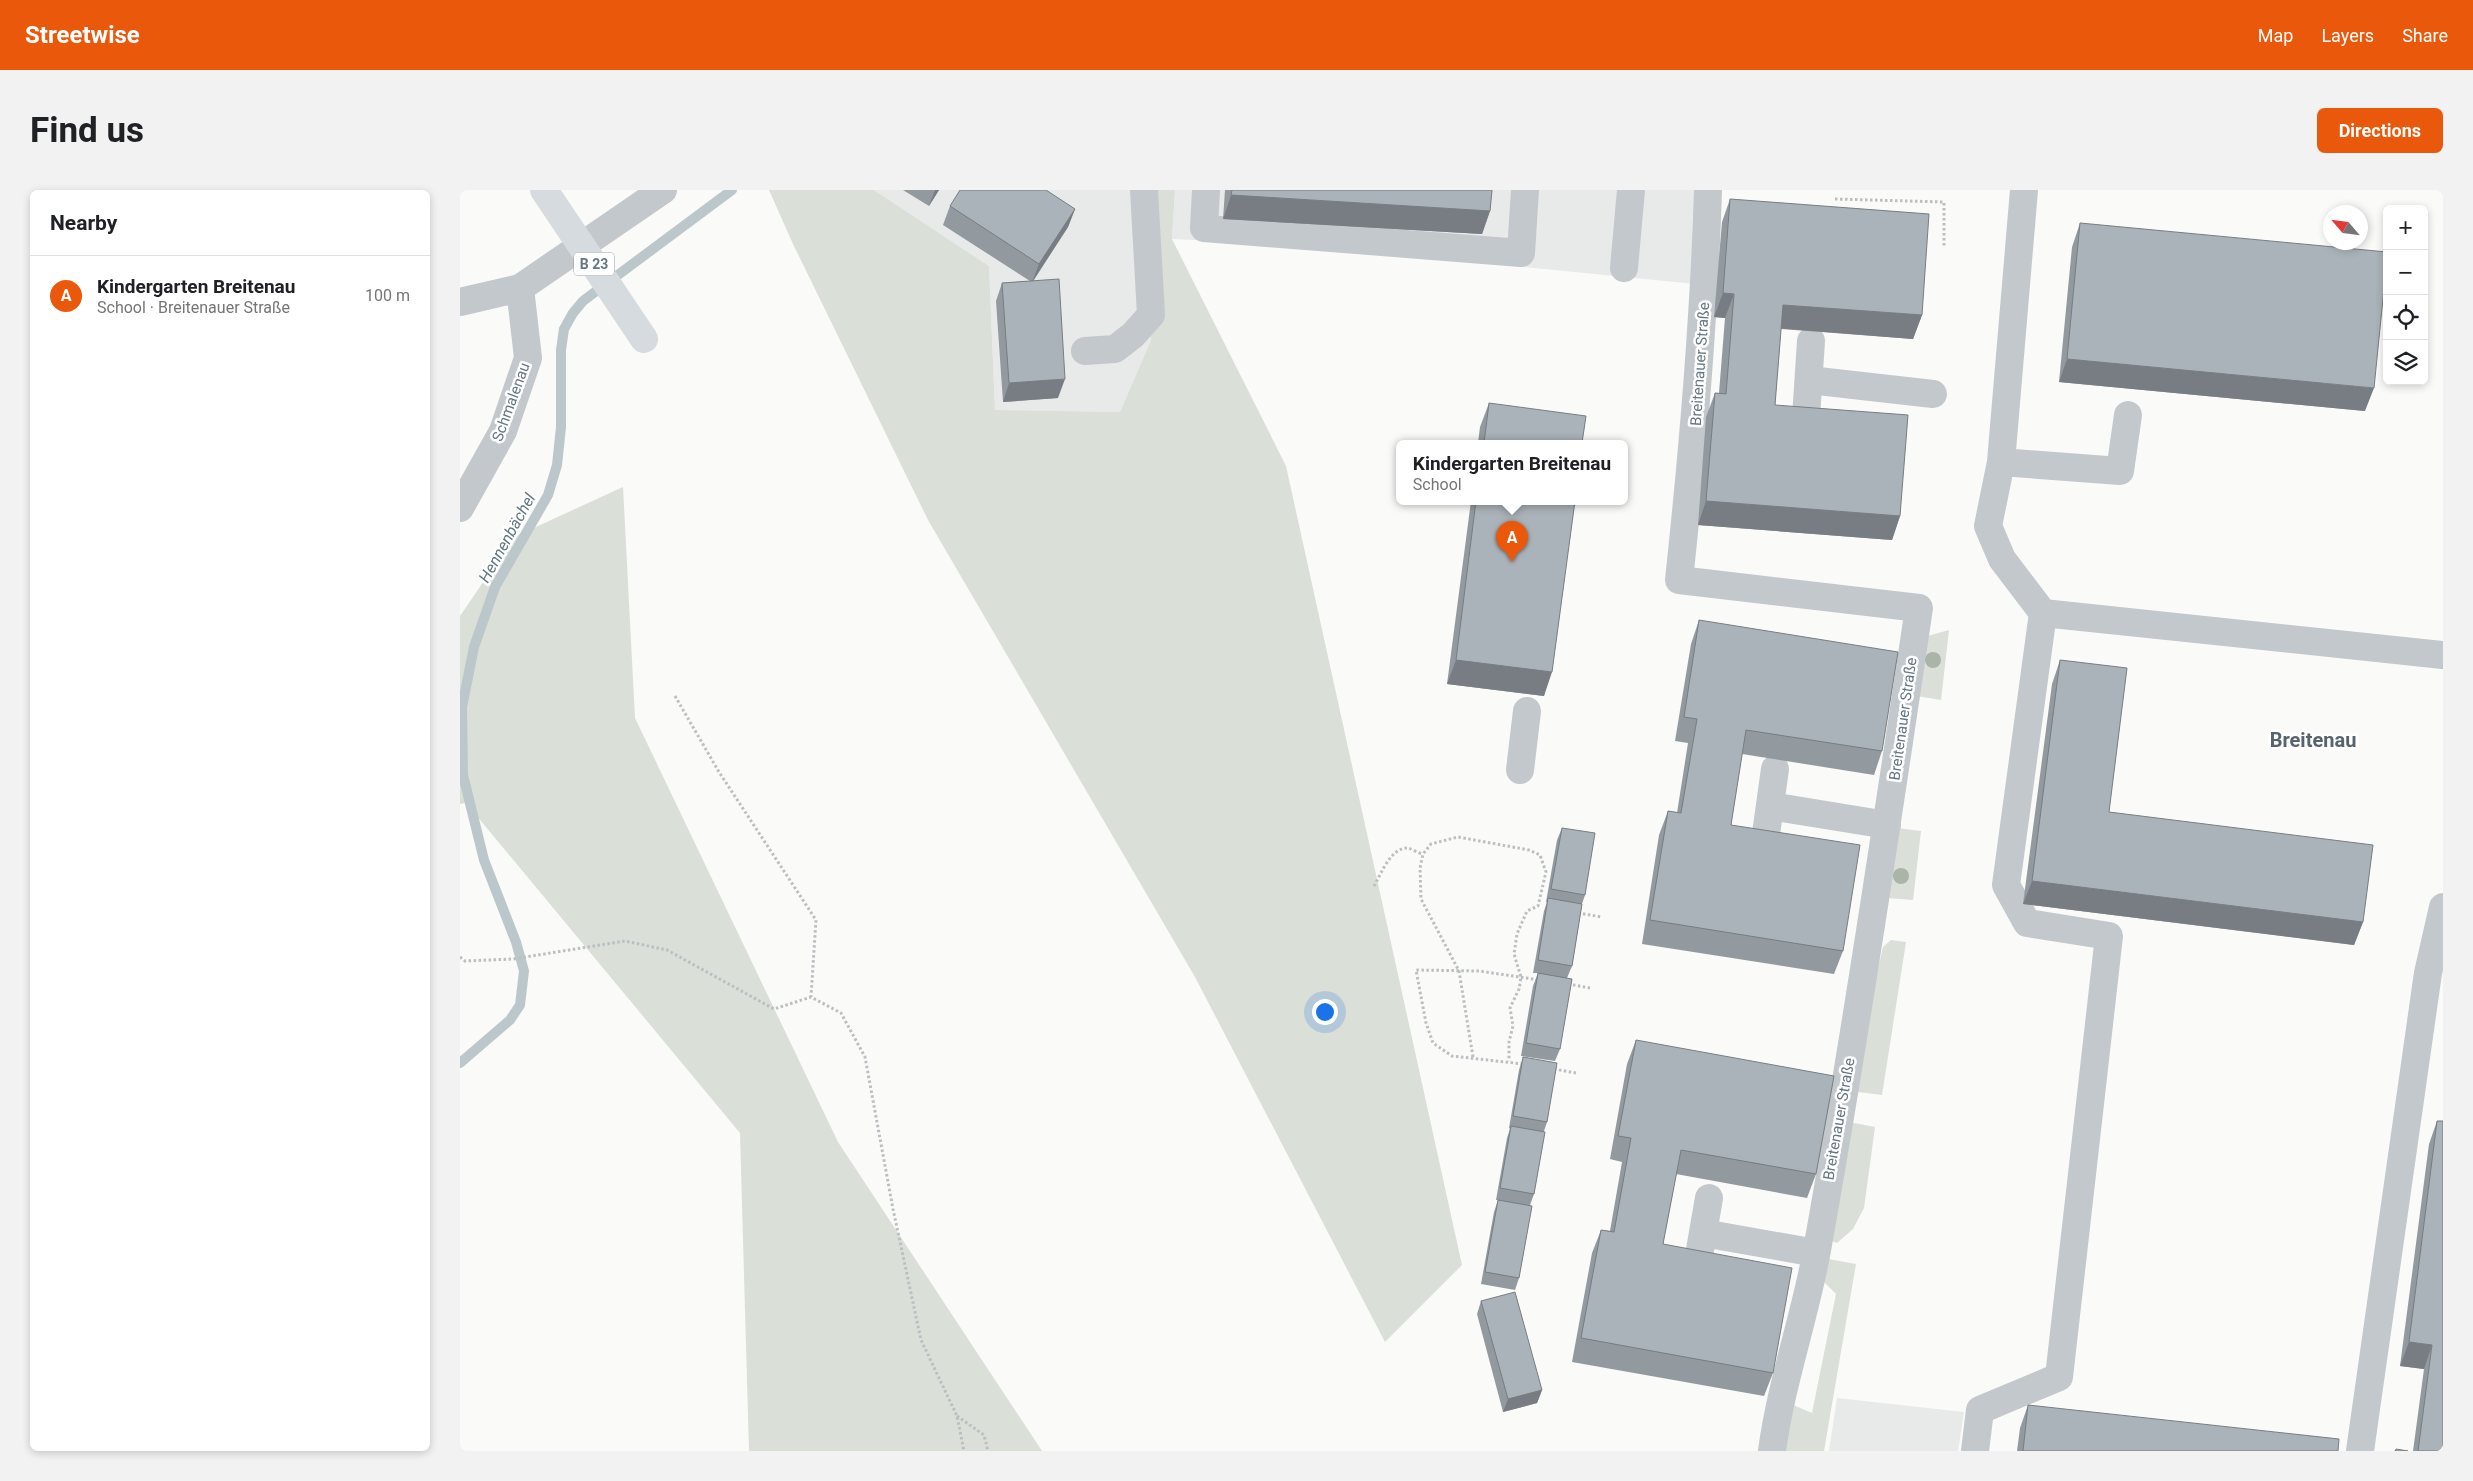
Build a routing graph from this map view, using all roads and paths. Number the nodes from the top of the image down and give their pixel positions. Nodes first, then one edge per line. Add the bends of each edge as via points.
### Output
1 (544, 190) edge
2 (663, 190) edge
3 (1144, 190) edge
4 (1206, 190) edge
5 (1525, 190) edge
6 (1631, 190) edge
7 (1708, 190) edge
8 (2024, 190) edge
9 (1835, 199) dead end
10 (1944, 248) dead end
11 (1624, 268) dead end
12 (520, 288) junction
13 (460, 302) edge
14 (644, 339) dead end
15 (1811, 341) dead end
16 (1085, 351) dead end
17 (1808, 380) junction
18 (1933, 394) dead end
19 (2128, 415) dead end
20 (1806, 417) edge
21 (2001, 462) junction
22 (460, 508) edge
23 (2043, 613) junction
24 (2443, 655) edge
25 (675, 696) dead end
26 (1527, 711) dead end
27 (1774, 769) dead end
28 (1520, 770) dead end
29 (1770, 806) junction
30 (1887, 825) junction
31 (1765, 840) edge
32 (1422, 854) junction
33 (1374, 886) dead end
34 (1538, 906) junction
35 (2443, 907) edge
36 (1547, 908) edge
37 (1574, 912) edge
38 (1602, 917) dead end
39 (460, 957) edge
40 (1459, 970) junction
41 (1521, 977) junction
42 (1547, 981) edge
43 (1564, 984) edge
44 (1590, 988) dead end
45 (811, 997) junction
46 (1473, 1058) junction
47 (1509, 1061) junction
48 (1528, 1065) edge
49 (1547, 1068) edge
50 (1576, 1073) dead end
51 (1710, 1198) dead end
52 (1703, 1232) junction
53 (1816, 1253) junction
54 (1697, 1269) edge
55 (957, 1416) junction
56 (964, 1451) edge
57 (988, 1451) edge
58 (1772, 1451) edge
59 (1975, 1451) edge
60 (2360, 1451) edge

1 - 14 main road, B 23
2 - 12 street
3 - 16 street via 1151,315 1115,349
4 - 5 street via 1204,228 1521,253
6 - 11 street
7 - 30 street, Breitenauer Straße via 1706,284 1697,410 1679,580 1919,608
8 - 21 street
9 - 10 path via 1944,202
12 - 13 street
12 - 22 street, Schmalenau via 528,358 503,431
15 - 17 street
17 - 18 street
17 - 20 street
19 - 21 street via 2120,471
21 - 23 street via 1988,526 2002,559
23 - 24 street
23 - 59 street via 2006,885 2027,924 2109,936 2059,1377 1980,1410
25 - 45 path via 719,772 816,920
26 - 28 street
27 - 29 street
29 - 30 street
29 - 31 street
30 - 53 street, Breitenauer Straße
32 - 33 path via 1408,848 1398,850
32 - 34 path via 1431,844 1458,837 1529,850 1540,855 1546,872
32 - 40 path via 1422,899
34 - 36 path
34 - 41 path via 1526,911 1517,934 1514,954
35 - 60 street via 2428,973
37 - 38 path
39 - 45 path via 464,960 513,959 625,941 667,950 774,1009
40 - 41 path
40 - 46 path
40 - 46 path via 1416,970 1433,1043 1452,1056
41 - 42 path
41 - 47 path via 1510,1008 1513,1026
43 - 44 path
45 - 55 path via 841,1013 865,1057 921,1340
46 - 47 path
47 - 48 path
49 - 50 path
51 - 52 street
52 - 53 street
52 - 54 street
53 - 58 street, Breitenauer Straße via 1776,1418
55 - 56 path
55 - 57 path via 984,1435

